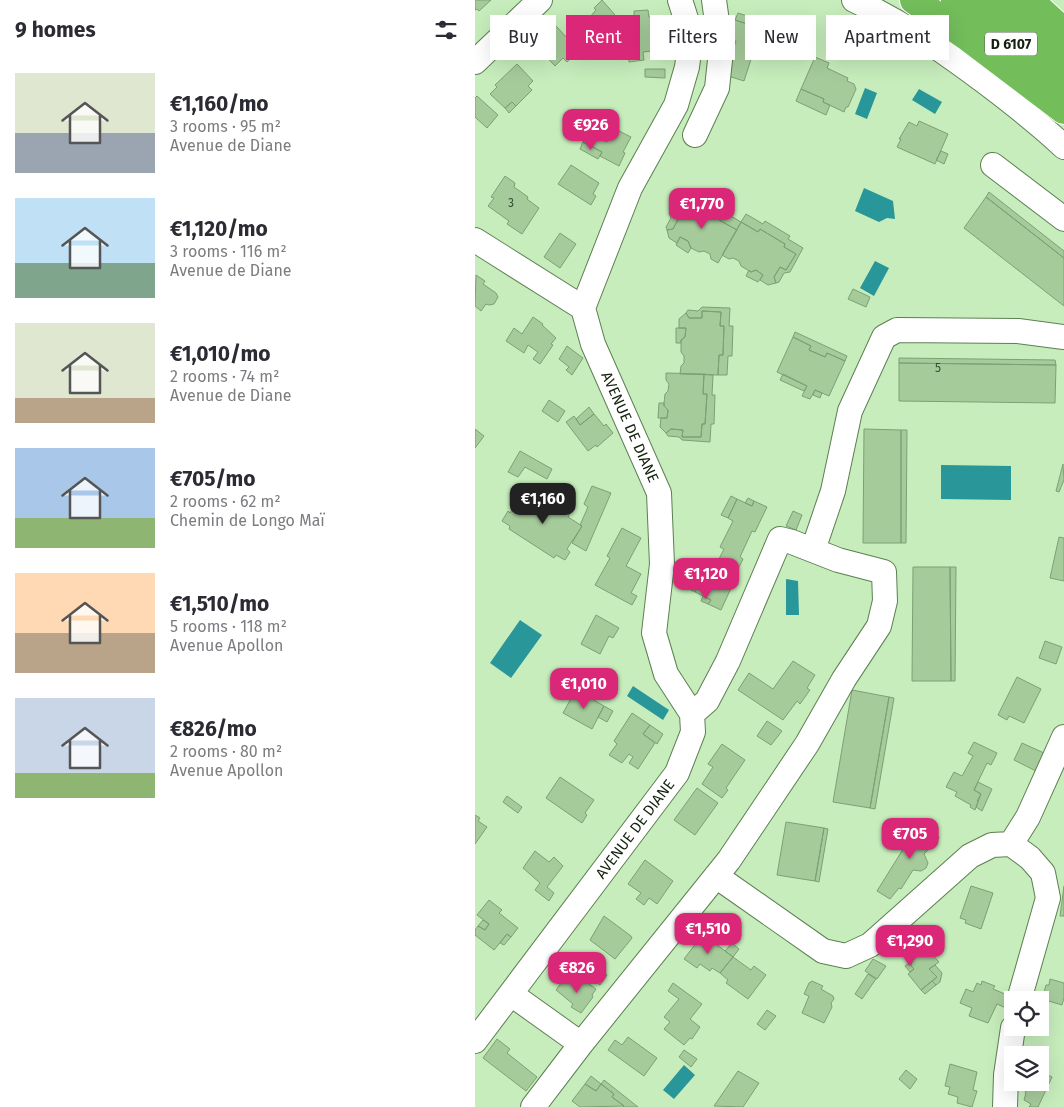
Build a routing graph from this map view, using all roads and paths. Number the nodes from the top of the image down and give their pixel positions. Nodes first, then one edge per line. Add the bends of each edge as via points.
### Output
1 (540, 0) edge
2 (680, 0) edge
3 (714, 0) edge
4 (854, 0) edge
5 (914, 0) edge
6 (955, 0) edge
7 (993, 0) edge
8 (1029, 0) edge
9 (1064, 32) edge
10 (1064, 57) edge
11 (475, 62) edge
12 (1064, 90) edge
13 (1064, 110) edge
14 (695, 134) dead end
15 (1064, 147) edge
16 (993, 165) dead end
17 (1064, 219) edge
18 (475, 240) edge
19 (583, 308) junction
20 (1064, 337) edge
21 (813, 550) junction
22 (692, 714) junction
23 (1064, 737) edge
24 (1011, 844) junction
25 (716, 876) junction
26 (1022, 991) edge
27 (511, 994) junction
28 (1012, 1036) edge
29 (475, 1041) edge
30 (581, 1044) junction
31 (533, 1107) edge
32 (1005, 1107) edge

1 - 11 street
2 - 19 street via 690,44 676,105 630,188
3 - 14 street via 721,52 717,88
4 - 15 street via 930,41 1037,122
5 - 13 highway
6 - 12 highway, D 6107
7 - 10 highway, D 6107
8 - 9 highway
16 - 17 street
18 - 19 street
19 - 22 street, AVENUE DE DIANE via 593,344 659,493 662,564 654,633 666,674
20 - 21 street via 1018,330 897,330 884,337 850,411 833,491
21 - 22 street via 779,539 728,662 707,701
21 - 25 street via 884,572 885,601 879,626 807,744
22 - 27 street, AVENUE DE DIANE via 693,732 677,773
23 - 24 street via 1028,816
24 - 25 street via 991,845 970,856 870,945 846,956 823,951
24 - 26 street via 1043,873 1048,898
25 - 30 street
27 - 29 street, AVENUE DE DIANE
27 - 30 street
28 - 32 street
30 - 31 street

